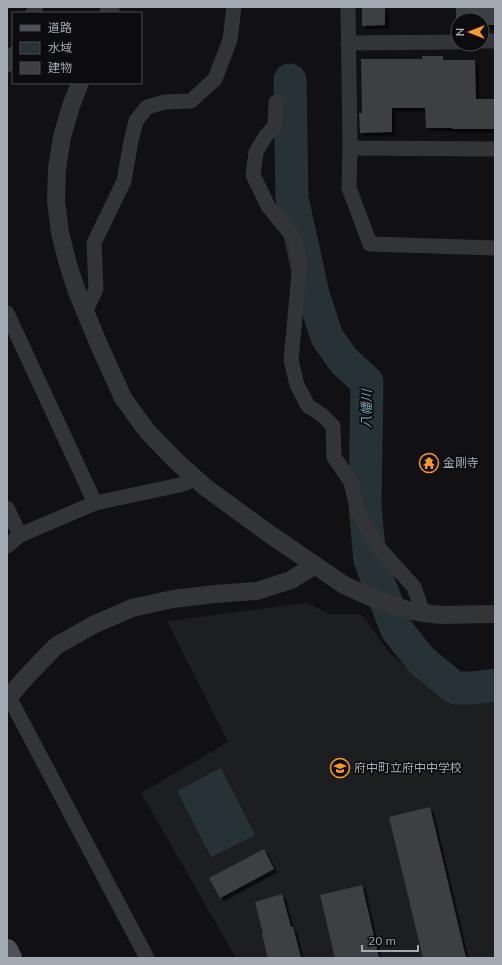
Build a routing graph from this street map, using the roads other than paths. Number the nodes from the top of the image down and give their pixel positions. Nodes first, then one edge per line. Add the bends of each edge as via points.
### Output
1 (234, 7) edge
2 (348, 7) edge
3 (450, 42) edge
4 (348, 43) junction
5 (12, 56) edge
6 (7, 66) edge
7 (80, 84) edge
8 (276, 102) dead end
9 (350, 148) junction
10 (495, 149) edge
11 (495, 248) edge
12 (85, 312) junction
13 (7, 313) edge
14 (196, 479) junction
15 (95, 503) junction
16 (7, 508) edge
17 (20, 535) junction
18 (7, 546) edge
19 (315, 565) junction
20 (423, 613) junction
21 (495, 614) edge
22 (8, 698) edge
23 (7, 950) edge
24 (11, 958) edge
25 (147, 958) edge

1 - 12 street via 230,40 215,79 191,100 165,102 147,107 136,121 124,181 94,243 96,289
2 - 4 street
3 - 4 street
4 - 9 street
5 - 6 street
7 - 12 street via 62,137 56,201 60,233 68,264
8 - 20 street via 275,125 256,152 253,175 268,206 294,239 300,263 291,360 297,385 308,406 333,426 334,456 351,482 358,512 378,547 414,587
9 - 10 street
9 - 11 street via 349,188 370,244
12 - 14 street via 123,398 160,446
13 - 15 street
14 - 15 street via 180,486
14 - 19 street
15 - 17 street
16 - 17 street
17 - 18 street
19 - 20 street via 344,585 374,599
19 - 22 street via 291,580 257,591 173,599 132,608 93,624 56,646
20 - 21 street
22 - 25 street
23 - 24 main road

